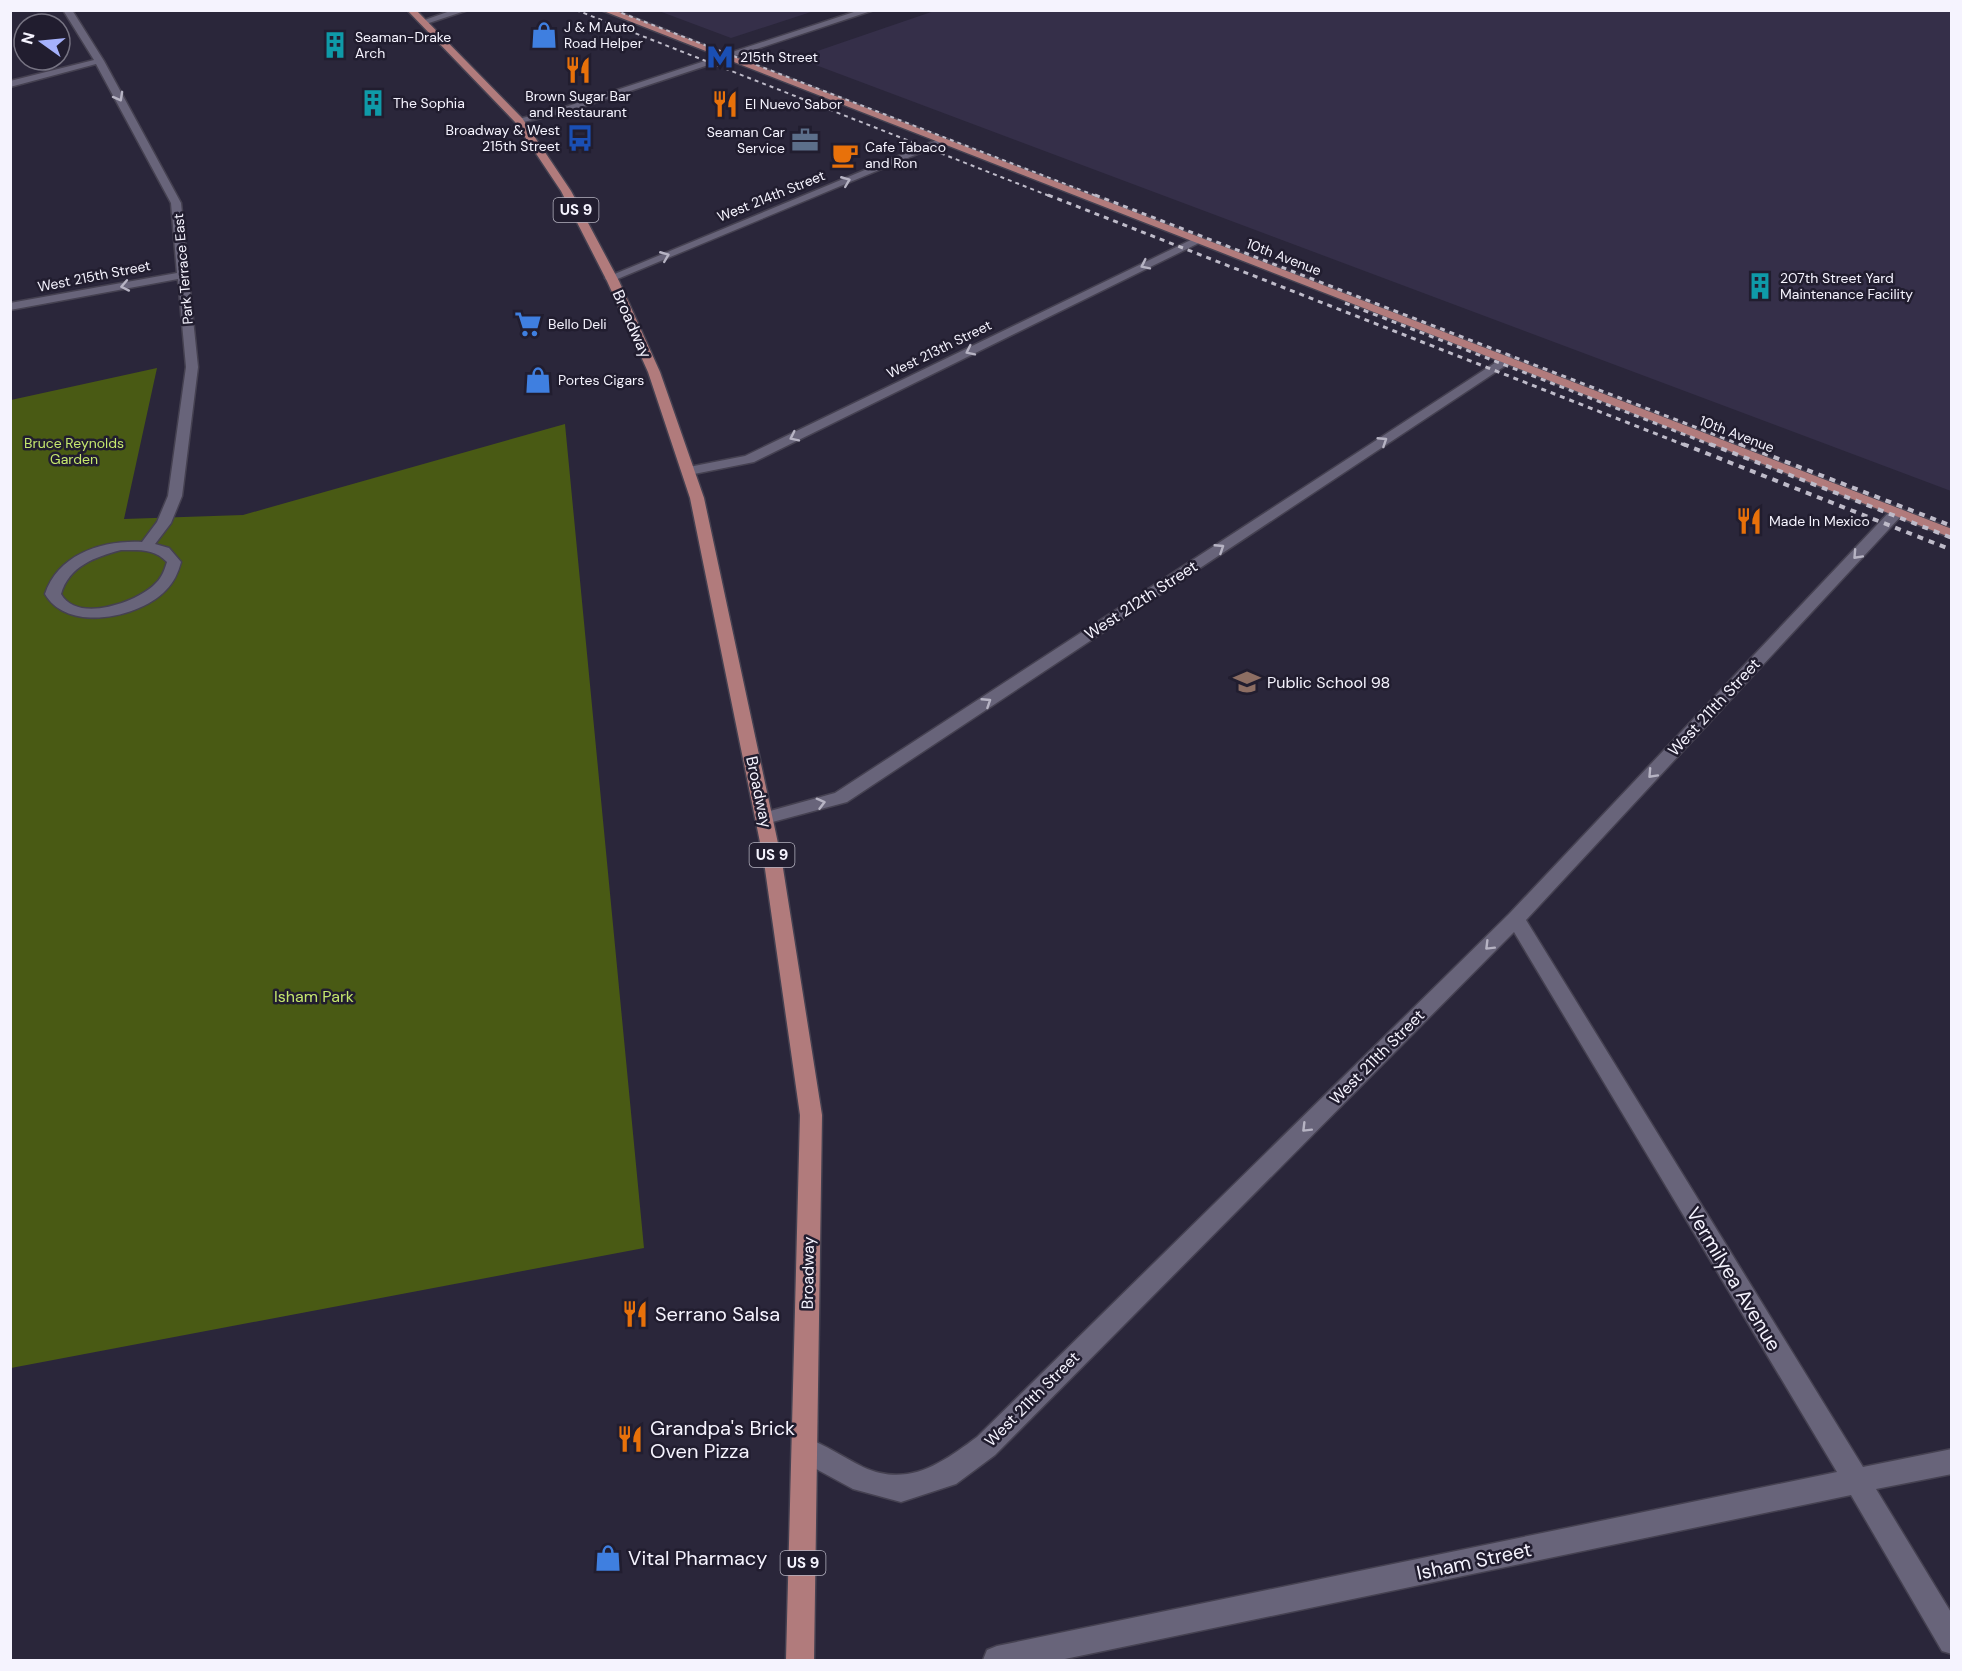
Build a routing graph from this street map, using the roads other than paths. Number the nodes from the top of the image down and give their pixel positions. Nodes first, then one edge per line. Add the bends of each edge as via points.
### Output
1 (68, 10) edge
2 (411, 10) edge
3 (464, 10) edge
4 (605, 10) edge
5 (870, 10) edge
6 (423, 22) junction
7 (727, 57) junction
8 (99, 61) junction
9 (10, 84) edge
10 (519, 120) junction
11 (941, 142) junction
12 (1197, 240) junction
13 (183, 275) junction
14 (611, 278) junction
15 (10, 307) edge
16 (1507, 359) junction
17 (689, 471) junction
18 (1897, 512) junction
19 (1952, 534) edge
20 (146, 546) junction
21 (765, 818) junction
22 (1516, 919) junction
23 (805, 1449) junction
24 (1952, 1461) edge
25 (1857, 1481) junction
26 (1952, 1641) edge
27 (800, 1660) edge
28 (997, 1660) edge

1 - 8 street, Park Terrace East
2 - 6 main road, Broadway / US 9
3 - 6 street
4 - 7 main road, 10th Avenue
5 - 7 street
6 - 10 main road, Broadway / US 9
7 - 10 street via 561,111
7 - 11 main road, 10th Avenue
8 - 9 street
8 -> 13 street, Park Terrace East via 176,203
10 - 14 main road, Broadway / US 9 via 566,191
11 - 12 main road, 10th Avenue
14 -> 11 street, West 214th Street
12 - 16 main road, 10th Avenue
12 -> 17 street, West 213th Street via 749,459
13 -> 15 street, West 215th Street
13 - 20 street, Park Terrace East via 192,367 175,496 164,524
14 - 17 main road, Broadway / US 9 via 654,372
16 - 18 main road, 10th Avenue
21 -> 16 street, West 212th Street via 841,798
17 - 21 main road, Broadway / US 9
18 - 19 main road, 10th Avenue
18 -> 22 street, West 211th Street
20 - 20 street via 121,546 82,558 55,581 52,594 60,604 90,612 129,606 148,598 168,581 174,562 162,550
21 - 23 main road, Broadway / US 9 via 811,1115
22 -> 23 street, West 211th Street via 986,1446 947,1475 901,1489 862,1480
22 - 25 street, Vermilyea Avenue
23 - 27 main road, Broadway / US 9
24 - 25 street, Isham Street
25 - 26 street, Vermilyea Avenue
25 - 28 street, Isham Street

